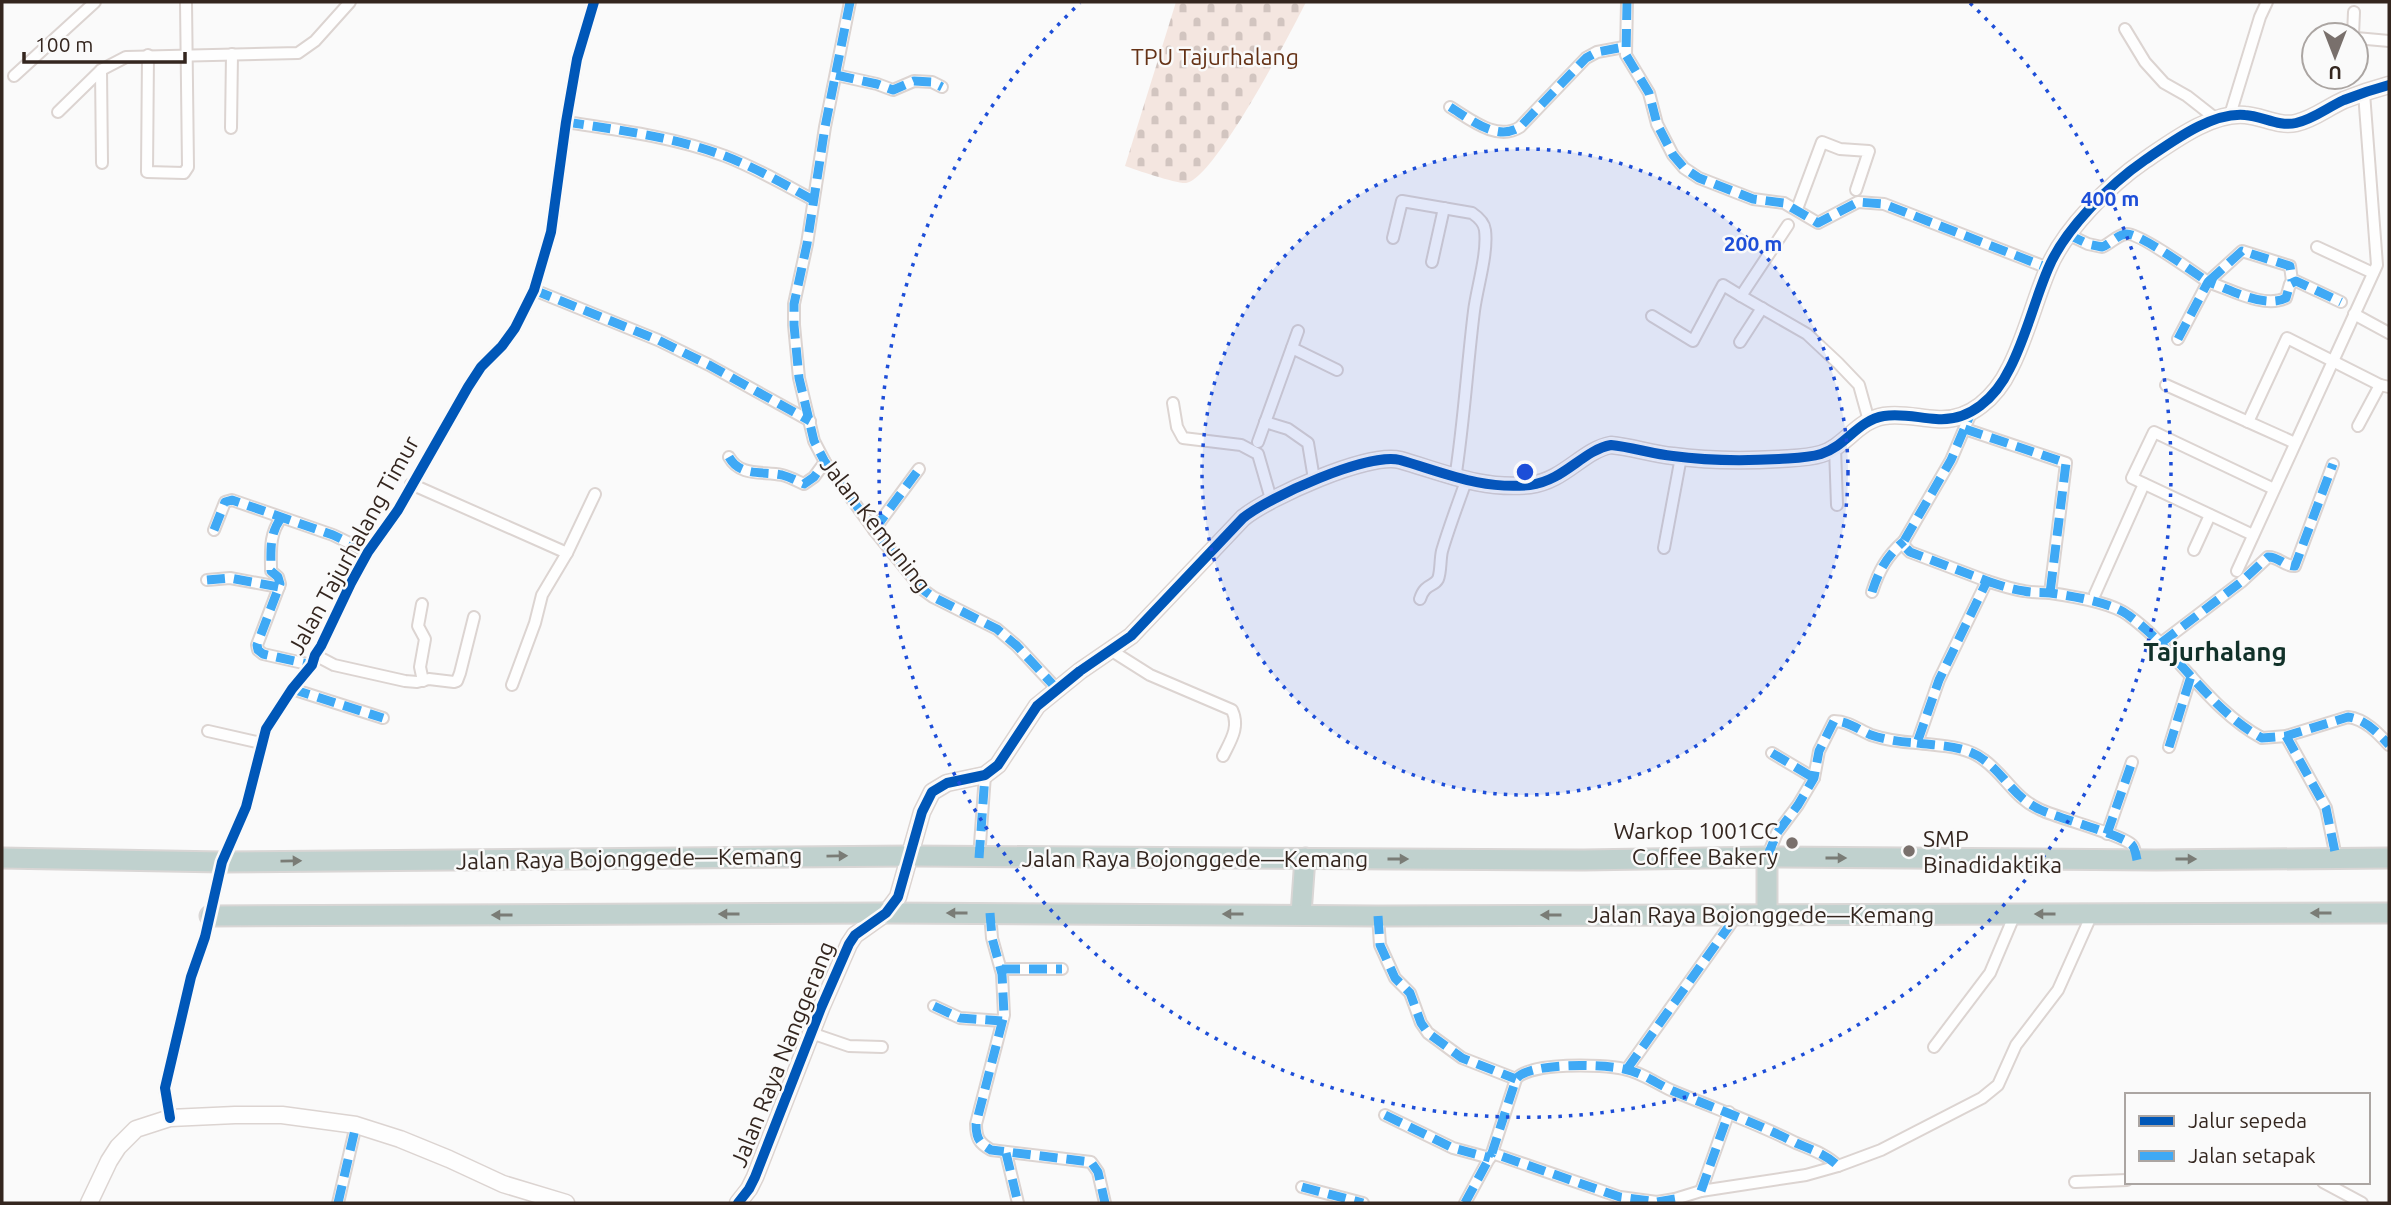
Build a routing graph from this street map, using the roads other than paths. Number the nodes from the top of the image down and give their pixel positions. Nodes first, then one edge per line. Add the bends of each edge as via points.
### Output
1 (95, 2) edge
2 (186, 2) edge
3 (350, 2) edge
4 (594, 2) edge
5 (850, 2) edge
6 (1627, 2) edge
7 (2267, 2) edge
8 (2354, 12) dead end
9 (2354, 21) edge
10 (2125, 29) dead end
11 (2370, 38) edge
12 (2389, 41) edge
13 (1625, 47) junction
14 (188, 54) junction
15 (232, 54) junction
16 (148, 55) junction
17 (101, 70) junction
18 (836, 75) junction
19 (14, 76) dead end
20 (2389, 85) edge
21 (942, 87) dead end
22 (2364, 93) junction
23 (1450, 107) dead end
24 (58, 111) dead end
25 (2223, 116) junction
26 (566, 122) junction
27 (231, 128) dead end
28 (102, 163) dead end
29 (1856, 190) dead end
30 (813, 200) junction
31 (1444, 208) junction
32 (1797, 209) junction
33 (1788, 225) dead end
34 (2067, 234) junction
35 (1393, 239) dead end
36 (2317, 247) dead end
37 (1432, 262) dead end
38 (2049, 268) junction
39 (2373, 273) junction
40 (2292, 281) junction
41 (2208, 282) junction
42 (534, 290) junction
43 (1741, 296) junction
44 (2341, 302) dead end
45 (1762, 308) junction
46 (2354, 314) junction
47 (1652, 316) dead end
48 (1298, 331) dead end
49 (2389, 333) edge
50 (2178, 339) dead end
51 (1740, 342) dead end
52 (1292, 348) junction
53 (2333, 361) junction
54 (1336, 370) dead end
55 (2166, 385) dead end
56 (2385, 386) edge
57 (1173, 403) dead end
58 (1971, 413) junction
59 (810, 421) junction
60 (1869, 421) junction
61 (1265, 422) junction
62 (2248, 422) junction
63 (2358, 426) dead end
64 (1965, 429) junction
65 (1258, 442) dead end
66 (2295, 443) junction
67 (1835, 448) junction
68 (729, 457) dead end
69 (1681, 457) junction
70 (825, 462) junction
71 (2333, 464) dead end
72 (919, 469) dead end
73 (1314, 479) junction
74 (1461, 480) junction
75 (411, 484) junction
76 (2144, 484) junction
77 (2274, 489) junction
78 (594, 494) dead end
79 (1271, 499) junction
80 (1837, 505) dead end
81 (2210, 515) junction
82 (281, 518) junction
83 (214, 530) dead end
84 (874, 530) junction
85 (2253, 535) junction
86 (1904, 541) junction
87 (1664, 548) dead end
88 (2194, 550) dead end
89 (368, 552) junction
90 (567, 553) junction
91 (2237, 571) dead end
92 (207, 580) dead end
93 (1987, 581) junction
94 (279, 586) junction
95 (1872, 592) dead end
96 (2050, 593) junction
97 (2095, 594) dead end
98 (1420, 599) dead end
99 (422, 604) dead end
100 (474, 617) dead end
101 (2161, 643) junction
102 (1112, 651) junction
103 (313, 660) junction
104 (2191, 676) junction
105 (423, 681) junction
106 (512, 685) dead end
107 (292, 689) junction
108 (1057, 689) junction
109 (383, 718) dead end
110 (208, 731) dead end
111 (2286, 736) junction
112 (261, 743) junction
113 (1917, 743) junction
114 (2389, 745) edge
115 (2169, 747) dead end
116 (1772, 752) dead end
117 (1223, 756) dead end
118 (2132, 762) dead end
119 (985, 775) junction
120 (1814, 778) junction
121 (2107, 834) junction
122 (911, 856) junction
123 (1767, 857) junction
124 (2, 858) edge
125 (979, 858) junction
126 (1306, 858) junction
127 (2336, 858) junction
128 (2389, 858) edge
129 (2137, 860) junction
130 (222, 862) junction
131 (886, 913) junction
132 (990, 913) junction
133 (1767, 913) junction
134 (2389, 913) edge
135 (1301, 914) junction
136 (2015, 914) junction
137 (2092, 914) junction
138 (1737, 915) junction
139 (210, 916) junction
140 (1378, 916) junction
141 (1002, 969) junction
142 (1062, 969) dead end
143 (934, 1006) dead end
144 (1002, 1021) junction
145 (811, 1033) junction
146 (882, 1047) dead end
147 (1934, 1047) dead end
148 (1627, 1069) junction
149 (1516, 1079) junction
150 (1729, 1112) junction
151 (1385, 1115) dead end
152 (170, 1118) junction
153 (356, 1125) junction
154 (1006, 1153) junction
155 (1491, 1155) junction
156 (1838, 1166) junction
157 (2125, 1180) edge
158 (2075, 1182) dead end
159 (2327, 1184) edge
160 (1301, 1187) dead end
161 (1701, 1191) junction
162 (541, 1200) edge
163 (1676, 1201) edge
164 (89, 1203) edge
165 (338, 1203) edge
166 (566, 1203) edge
167 (738, 1203) edge
168 (1018, 1203) edge
169 (1105, 1203) edge
170 (1363, 1203) edge
171 (1465, 1203) edge
172 (2362, 1203) edge

1 - 19 street
2 - 14 street
3 - 15 street via 305,50
4 - 26 street, Jalan Tajurhalang Timur via 577,59
5 - 18 street, Jalan Kemuning
6 - 13 street
7 - 25 street
8 - 9 street
10 - 25 street via 2164,83
11 - 12 street
13 - 23 street via 1586,58 1514,131 1490,129
13 - 32 street via 1649,93 1663,137 1684,168 1753,199
14 - 15 street
14 - 16 street
14 - 16 street via 188,167 184,173 147,172
15 - 27 street
16 - 17 street via 126,57
17 - 24 street
17 - 28 street
18 - 21 street via 893,90 914,81
18 - 30 street, Jalan Kemuning
20 - 22 street
22 - 25 street via 2295,124 2246,115
22 - 39 street via 2377,265
25 - 34 street via 2144,161
26 - 30 street via 709,150
26 - 42 street, Jalan Tajurhalang Timur via 551,232
29 - 32 street via 1868,151 1822,142
30 - 59 street, Jalan Kemuning via 794,304 799,378
31 - 35 street via 1402,201
31 - 37 street
31 - 74 street via 1480,218 1485,229
32 - 38 street via 1823,223 1852,204 1884,204
33 - 43 street
34 - 38 street
34 - 41 street via 2102,247 2130,234
36 - 39 street
38 - 58 street via 2010,369 1987,401
39 - 46 street
40 - 41 street via 2287,298 2279,301 2253,298
40 - 41 street via 2290,266 2242,251
40 - 44 street
41 - 50 street
42 - 59 street via 658,340
42 - 75 street, Jalan Tajurhalang Timur via 515,328 481,367
43 - 45 street
43 - 47 street via 1723,285 1693,341
45 - 51 street
45 - 60 street via 1807,334 1845,371 1858,385
46 - 49 street
46 - 53 street
48 - 52 street
52 - 54 street
52 - 61 street
53 - 56 street
53 - 62 street via 2287,338
53 - 66 street
55 - 62 street
56 - 63 street
57 - 79 street via 1183,438 1241,445 1258,454
58 - 60 street via 1940,420 1891,415
58 - 64 street
59 - 70 street, Jalan Kemuning
60 - 67 street
61 - 65 street
61 - 73 street via 1288,429 1308,443
62 - 66 street
64 - 86 street
64 - 96 street via 2066,463
66 - 77 street
67 - 69 street via 1810,457 1764,460
67 - 80 street
68 - 70 street via 733,465 750,472 782,475 804,484
69 - 74 street via 1611,446 1544,482 1514,486
69 - 87 street
70 - 84 street, Jalan Kemuning
71 - 101 street via 2295,566 2267,557
72 - 84 street
73 - 74 street via 1390,459
73 - 79 street
74 - 98 street via 1438,578 1425,587
75 - 89 street, Jalan Tajurhalang Timur
75 - 90 street
76 - 77 street via 2132,478 2154,432
76 - 81 street
76 - 97 street
77 - 85 street
78 - 90 street
79 - 102 street via 1243,518
81 - 85 street
81 - 88 street
82 - 83 street via 227,500
82 - 89 street
82 - 94 street via 270,541 271,571
84 - 108 street, Jalan Kemuning via 922,589 997,629
85 - 91 street
86 - 93 street via 1910,552
86 - 95 street via 1890,552
89 - 103 street, Jalan Tajurhalang Timur
90 - 106 street via 542,595
92 - 94 street via 230,578
93 - 96 street via 2025,592
93 - 113 street via 1939,680
94 - 103 street via 258,650
96 - 101 street via 2120,610
99 - 105 street via 418,626 425,639 420,667
100 - 105 street via 457,681
101 - 104 street
102 - 108 street
102 - 117 street via 1156,678 1232,710 1236,728
103 - 105 street
103 - 107 street, Jalan Tajurhalang Timur
104 - 111 street via 2254,734
104 - 115 street
107 - 109 street
107 - 112 street, Jalan Tajurhalang Timur
108 - 119 street via 1037,706 1010,751
110 - 112 street
111 - 114 street via 2348,717 2357,718
111 - 127 street via 2326,808
112 - 130 street, Jalan Tajurhalang Timur via 246,807
113 - 120 street via 1871,735 1834,721 1819,751
113 - 121 street via 1972,752 2024,801
116 - 120 street
118 - 121 street
119 - 122 street, Jalan Raya Nanggerang via 947,783 932,792
119 - 125 street
120 - 123 street via 1777,833
121 - 129 street via 2134,846
122 - 125 highway, Jalan Raya Bojonggede—Kemang
130 -> 122 highway, Jalan Raya Bojonggede—Kemang
122 - 131 street, Jalan Raya Nanggerang via 898,897
126 -> 123 highway, Jalan Raya Bojonggede—Kemang
123 -> 129 highway, Jalan Raya Bojonggede—Kemang
123 - 133 highway
124 - 130 highway, Jalan Raya Bojonggede—Kemang
125 - 126 highway, Jalan Raya Bojonggede—Kemang
126 - 135 highway
127 - 128 highway, Jalan Raya Bojonggede—Kemang
129 -> 127 highway, Jalan Raya Bojonggede—Kemang
130 - 139 street, Jalan Tajurhalang Timur
132 -> 131 highway, Jalan Raya Bojonggede—Kemang
131 -> 139 highway, Jalan Raya Bojonggede—Kemang
131 - 145 street, Jalan Raya Nanggerang via 849,944
135 -> 132 highway, Jalan Raya Bojonggede—Kemang
132 - 141 street
133 - 136 highway, Jalan Raya Bojonggede—Kemang
133 - 138 highway, Jalan Raya Bojonggede—Kemang
134 -> 137 highway, Jalan Raya Bojonggede—Kemang
135 - 140 highway, Jalan Raya Bojonggede—Kemang
137 -> 136 highway, Jalan Raya Bojonggede—Kemang
136 - 147 street via 1990,974
137 - 156 street via 2058,990 2016,1045 1998,1085 1961,1110
138 -> 140 highway, Jalan Raya Bojonggede—Kemang
138 - 148 street
139 - 152 street, Jalan Tajurhalang Timur via 165,1087
140 - 149 street via 1380,945 1428,1033 1462,1058
141 - 142 street
141 - 144 street
143 - 144 street via 960,1018
144 - 154 street via 976,1135 980,1144
145 - 146 street via 849,1046
145 - 167 street, Jalan Raya Nanggerang via 755,1177
148 - 149 street via 1545,1067 1527,1070
148 - 150 street
149 - 155 street
150 - 156 street
150 - 161 street
151 - 155 street via 1453,1148
152 - 153 street via 282,1115
152 - 164 street via 129,1135 109,1161
153 - 162 street via 449,1158
153 - 165 street
154 - 168 street
154 - 169 street via 1091,1163
155 - 163 street via 1620,1197
155 - 171 street
156 - 161 street
157 - 158 street
159 - 172 street
160 - 170 street
161 - 163 street
162 - 166 street

